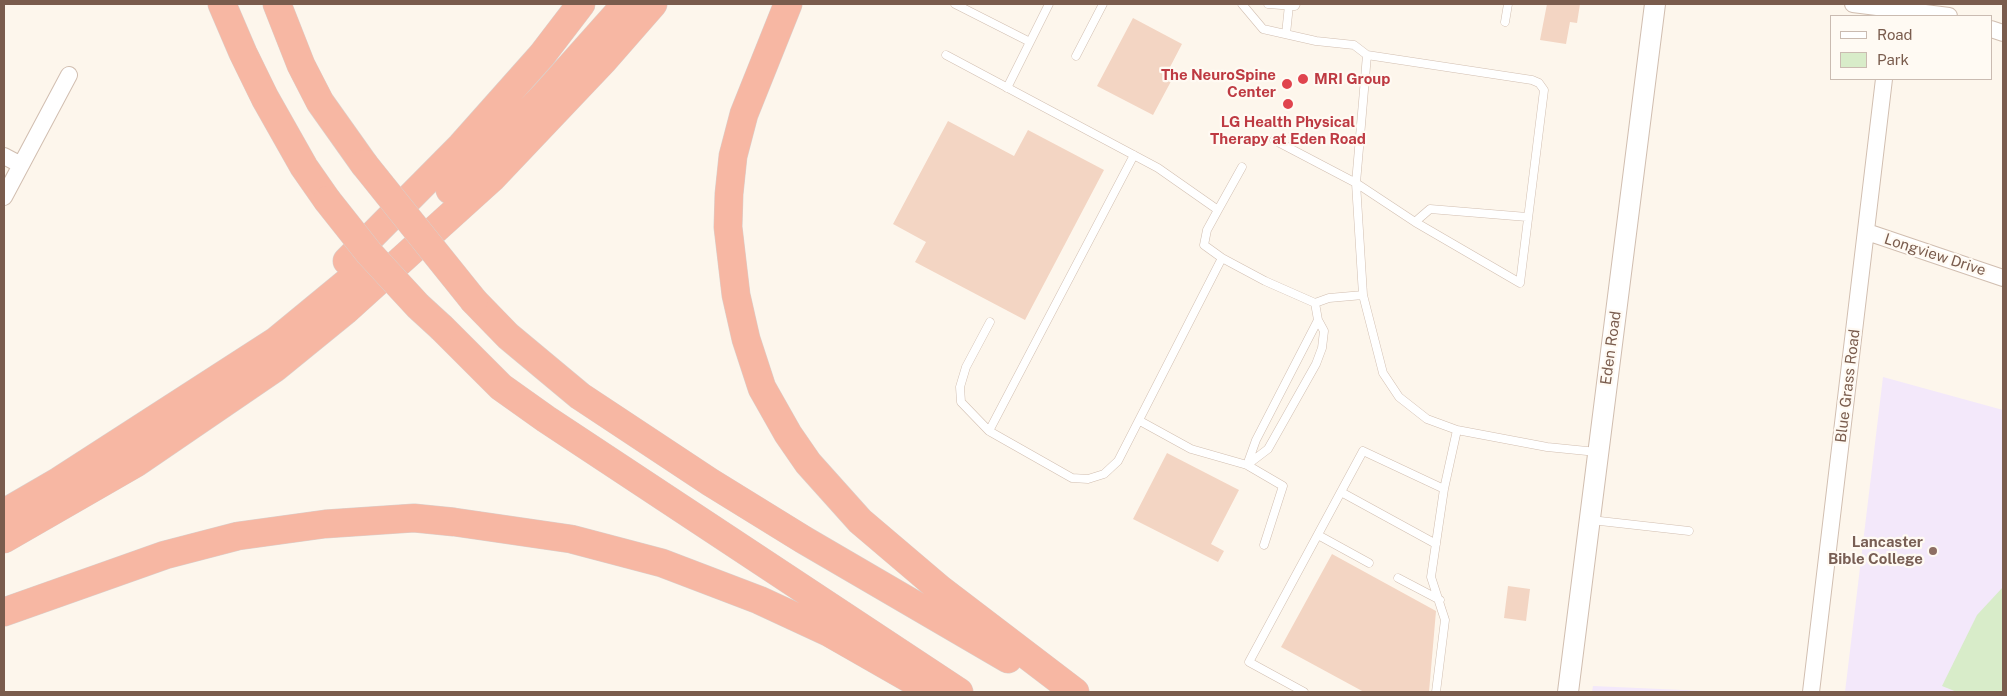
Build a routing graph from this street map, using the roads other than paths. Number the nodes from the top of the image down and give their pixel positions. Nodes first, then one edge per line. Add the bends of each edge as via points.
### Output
1 (222, 4) edge
2 (277, 4) edge
3 (581, 4) edge
4 (626, 4) edge
5 (653, 4) edge
6 (788, 4) edge
7 (955, 4) edge
8 (1048, 4) edge
9 (1102, 4) edge
10 (1242, 4) edge
11 (1268, 4) edge
12 (1293, 4) edge
13 (1508, 4) edge
14 (1654, 4) edge
15 (1853, 4) edge
16 (1891, 12) edge
17 (1934, 15) edge
18 (1506, 22) dead end
19 (1286, 34) junction
20 (1030, 42) junction
21 (946, 55) dead end
22 (1367, 55) junction
23 (1076, 56) dead end
24 (69, 75) dead end
25 (1884, 80) edge
26 (1007, 88) junction
27 (1274, 140) dead end
28 (1134, 155) junction
29 (4, 156) edge
30 (21, 165) junction
31 (1242, 167) dead end
32 (1356, 183) junction
33 (4, 197) edge
34 (1218, 210) junction
35 (1527, 217) junction
36 (1415, 222) junction
37 (1867, 232) junction
38 (1222, 258) junction
39 (2003, 278) edge
40 (1363, 295) junction
41 (1315, 303) junction
42 (1318, 320) junction
43 (990, 322) dead end
44 (164, 415) junction
45 (1140, 421) junction
46 (1457, 430) junction
47 (989, 431) junction
48 (1597, 452) junction
49 (1247, 465) junction
50 (1444, 489) junction
51 (1341, 492) junction
52 (4, 513) edge
53 (1589, 520) junction
54 (1689, 531) dead end
55 (1318, 535) junction
56 (4, 539) edge
57 (1436, 544) junction
58 (1264, 545) dead end
59 (1369, 563) dead end
60 (1398, 578) dead end
61 (1440, 600) junction
62 (4, 612) edge
63 (933, 692) edge
64 (959, 692) edge
65 (1071, 692) edge
66 (1075, 692) edge
67 (1304, 692) edge
68 (1436, 692) edge
69 (1568, 692) edge
70 (1811, 692) edge

1 - 64 highway, bridge via 265,98 304,167 327,200 418,306 501,387
2 - 65 highway, bridge via 301,65 320,102 364,164 474,301 508,336 580,396 710,482 1007,659
3 - 44 highway via 542,55 461,146 338,271 282,322
4 - 44 highway via 544,96 400,238 276,341
5 - 56 highway via 492,178 345,311 275,368 144,457
6 - 66 highway via 744,114 733,156 729,194 728,227 736,295 762,388 808,463 860,521 940,589
7 - 20 lane
8 - 20 lane
9 - 23 lane
10 - 19 lane via 1263,29
11 - 12 lane
12 - 19 lane
13 - 18 lane
14 - 48 street, Eden Road
15 - 16 street
16 - 17 street
19 - 22 lane via 1354,45
20 - 26 lane
21 - 26 lane
22 - 32 lane
22 - 35 lane via 1540,83 1544,90
24 - 30 street
25 - 37 street, Blue Grass Road
26 - 28 lane
27 - 32 lane
28 - 34 lane
28 - 47 lane
29 - 30 street
30 - 33 street
31 - 34 lane
32 - 36 lane
32 - 40 lane
34 - 38 lane via 1207,230 1204,245
35 - 36 lane via 1430,208
35 - 36 lane via 1520,283
37 - 39 street, Longview Drive
37 - 70 street, Blue Grass Road
38 - 41 lane
38 - 45 lane
40 - 41 lane via 1329,298
40 - 46 lane via 1383,373 1399,397 1427,419
41 - 42 lane
42 - 49 lane via 1256,440
42 - 49 lane via 1324,331 1316,364 1268,449
43 - 47 lane via 966,368 960,387 962,402
44 - 52 highway
45 - 47 lane via 1118,461 1104,474 1088,479 1072,478
45 - 49 lane via 1191,449
46 - 48 lane via 1547,447
46 - 50 lane
48 - 53 street, Eden Road
49 - 58 lane via 1283,488
50 - 51 lane via 1363,451
50 - 57 lane
51 - 55 lane
51 - 57 lane
53 - 54 lane
53 - 69 street, Eden Road
55 - 59 lane
55 - 67 lane via 1249,662
57 - 61 lane via 1432,577
60 - 61 lane
61 - 68 lane via 1445,620
62 - 63 highway via 165,555 238,536 325,524 414,518 572,539 662,563 759,600 828,632

